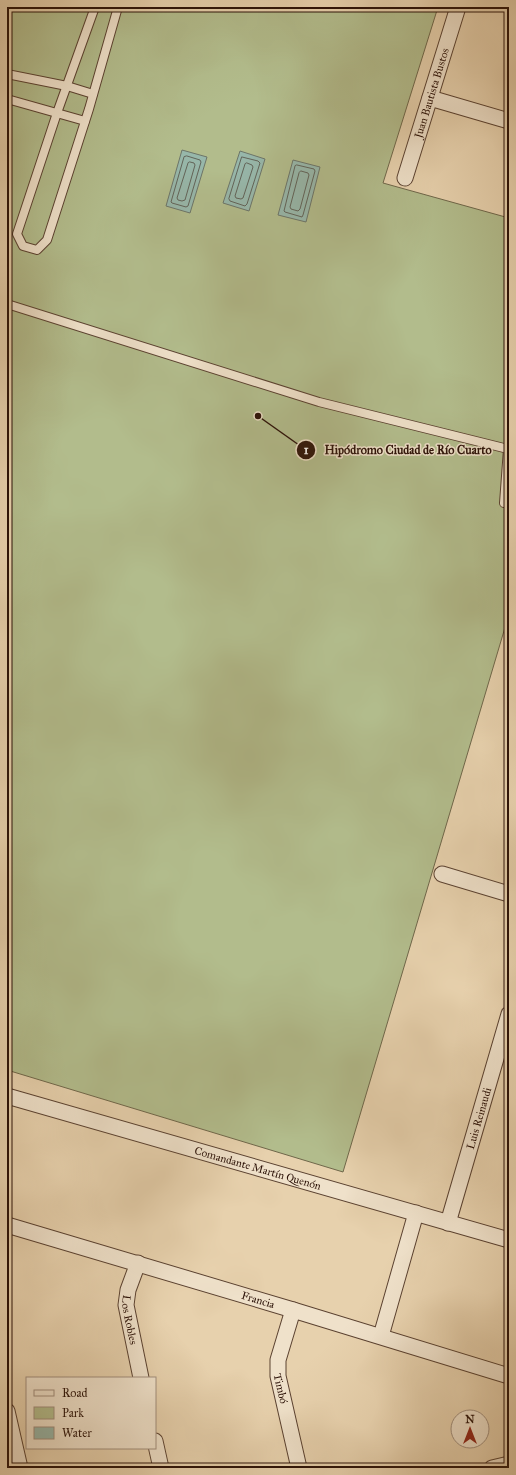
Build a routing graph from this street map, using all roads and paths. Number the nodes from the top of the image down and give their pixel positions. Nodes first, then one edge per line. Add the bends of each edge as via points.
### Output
1 (95, 7) edge
2 (118, 7) edge
3 (458, 7) edge
4 (7, 74) edge
5 (67, 86) junction
6 (93, 94) junction
7 (430, 98) junction
8 (7, 99) edge
9 (57, 113) junction
10 (85, 121) junction
11 (509, 121) edge
12 (405, 178) dead end
13 (7, 304) edge
14 (504, 503) dead end
15 (442, 874) dead end
16 (509, 894) edge
17 (509, 1014) edge
18 (7, 1096) edge
19 (416, 1213) junction
20 (448, 1223) junction
21 (7, 1225) edge
22 (509, 1240) edge
23 (138, 1263) junction
24 (293, 1310) junction
25 (381, 1336) junction
26 (509, 1376) edge
27 (142, 1377) edge
28 (7, 1411) edge
29 (156, 1446) edge
30 (509, 1464) edge
31 (20, 1468) edge
32 (161, 1468) edge
33 (299, 1468) edge
34 (492, 1468) edge

1 - 5 lane
2 - 6 lane
3 - 7 street, Juan Bautista Bustos
4 - 5 lane
5 - 6 lane
5 - 9 lane
6 - 10 lane
7 - 11 street
7 - 12 street, Juan Bautista Bustos
8 - 9 lane
9 - 10 lane
9 - 10 lane via 18,234 23,246 37,250 47,240
13 - 14 lane via 318,402 508,450
15 - 16 street
17 - 20 street, Luis Reinaudi
18 - 19 street, Comandante Martín Quenón
19 - 20 street, Comandante Martín Quenón
19 - 25 street
20 - 22 street, Comandante Martín Quenón
21 - 23 street, Francia
23 - 24 street, Francia
23 - 27 street, Los Robles via 128,1290 126,1305
24 - 25 street, Francia
24 - 33 street, Timbó via 278,1360 278,1376
25 - 26 street, Francia
28 - 31 street
29 - 32 street
30 - 34 street

